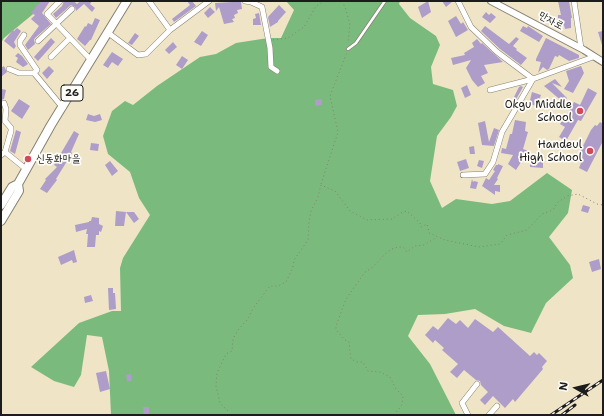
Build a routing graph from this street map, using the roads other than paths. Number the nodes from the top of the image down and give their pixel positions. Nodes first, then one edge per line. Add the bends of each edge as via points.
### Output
1 (60, 1) edge
2 (127, 1) edge
3 (149, 1) edge
4 (209, 1) edge
5 (245, 1) edge
6 (385, 1) edge
7 (458, 1) edge
8 (491, 1) edge
9 (574, 1) edge
10 (72, 9) dead end
11 (56, 23) junction
12 (170, 30) junction
13 (107, 32) junction
14 (24, 35) dead end
15 (70, 38) junction
16 (38, 41) dead end
17 (581, 48) junction
18 (348, 49) road end
19 (594, 56) junction
20 (51, 57) dead end
21 (91, 60) junction
22 (603, 62) edge
23 (9, 69) dead end
24 (277, 71) dead end
25 (34, 73) junction
26 (533, 79) junction
27 (490, 90) dead end
28 (4, 103) dead end
29 (63, 108) junction
30 (3, 154) edge
31 (26, 169) junction
32 (463, 175) dead end
33 (18, 184) junction
34 (1, 205) edge
35 (1, 221) edge
36 (477, 384) dead end
37 (496, 406) dead end
38 (468, 415) edge
39 (488, 415) edge

1 - 11 street via 47,14
2 - 13 main road, 26
3 - 12 street
4 - 12 street
5 - 24 street via 262,7 269,40 271,67
6 - 18 lane via 356,43
7 - 26 street via 471,27 497,52
8 - 17 street, 만자로
9 - 17 street
10 - 11 street
11 - 15 street
11 - 16 street
12 - 13 street via 146,54 138,55
13 - 21 main road, 26
14 - 25 street via 20,45 38,70
15 - 20 street
15 - 21 street
17 - 19 street, 만자로
19 - 22 street, 만자로
19 - 26 street
21 - 29 main road, 26
23 - 25 street via 20,73
25 - 29 street
26 - 27 street
26 - 32 street via 502,132 485,174
28 - 30 street via 5,121 12,131
29 - 31 main road, 26
30 - 31 street
31 - 33 main road, 26
33 - 34 main road, 26 via 12,187
33 - 35 main road, 26 via 19,191
36 - 38 street via 462,403
37 - 39 street

